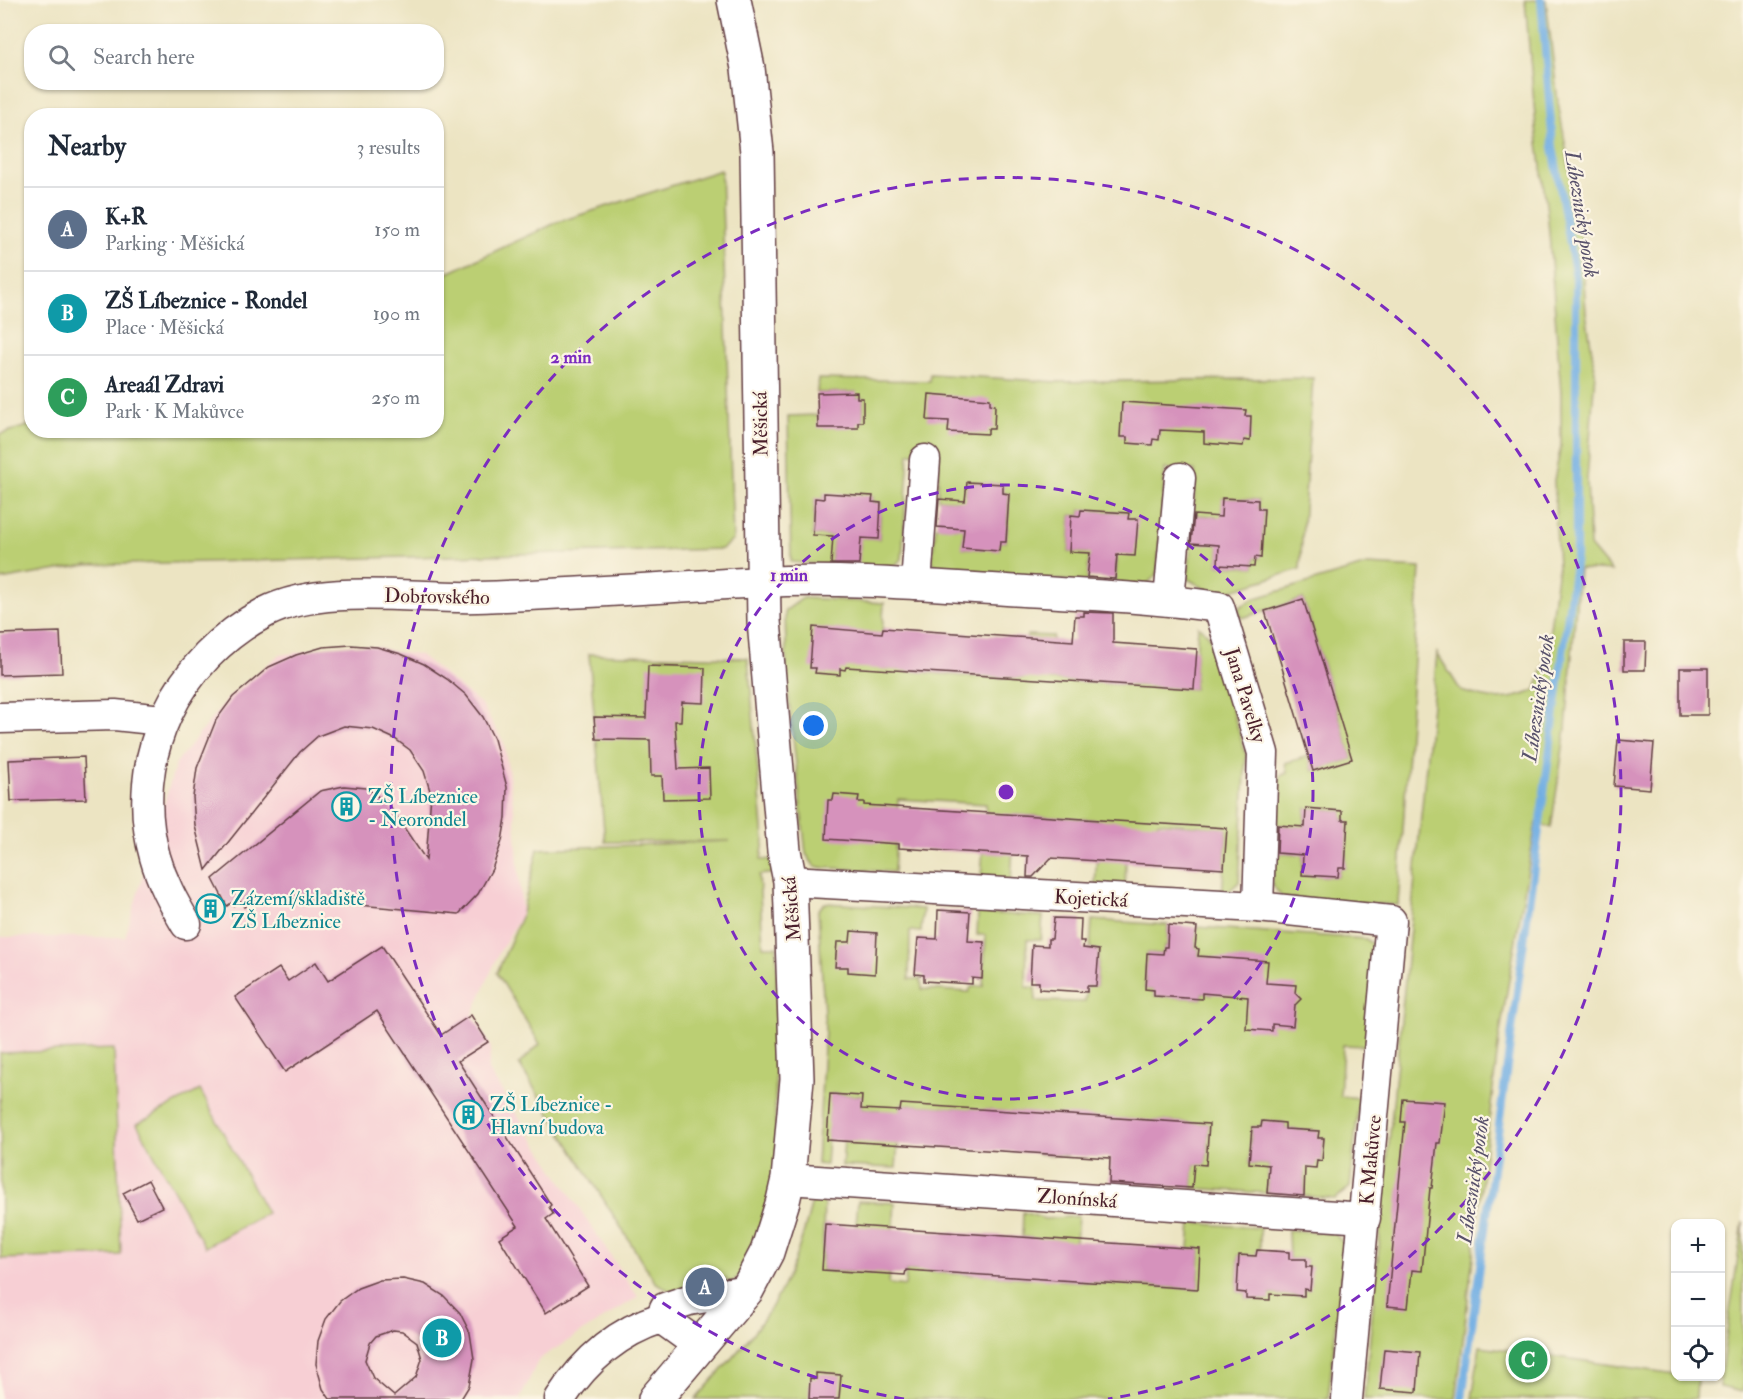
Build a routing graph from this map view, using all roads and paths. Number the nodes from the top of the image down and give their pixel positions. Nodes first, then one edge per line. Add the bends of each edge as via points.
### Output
1 (734, 0) edge
2 (925, 460) dead end
3 (1180, 478) dead end
4 (763, 582) junction
5 (916, 584) junction
6 (1170, 600) junction
7 (0, 718) edge
8 (162, 720) junction
9 (790, 881) junction
10 (1258, 907) junction
11 (1391, 921) joint
12 (186, 924) dead end
13 (788, 1179) junction
14 (1365, 1218) junction
15 (747, 1290) junction
16 (661, 1318) junction
17 (700, 1346) junction
18 (560, 1399) edge
19 (655, 1399) edge
20 (1347, 1399) edge

1 - 4 street, Měšická via 748,68 757,152
2 - 5 street
3 - 6 street
4 - 5 street, Jana Pavelky
4 - 8 street, Dobrovského via 472,597 321,596 269,610 225,638 195,669
4 - 9 street, Měšická via 784,851
5 - 6 street, Jana Pavelky
6 - 10 street, Jana Pavelky via 1219,607 1263,753
7 - 8 street via 115,714
8 - 12 street, Dobrovského via 152,751 147,797 154,854 167,891
9 - 10 street, Kojetická
9 - 13 street, Měšická via 797,1079
10 - 11 street, Kojetická
11 - 14 street, K Makůvce
13 - 14 street, Zlonínská
13 - 15 street, Měšická via 767,1252
14 - 20 street, K Makůvce
15 - 16 street via 689,1300 665,1308
15 - 17 street, Měšická
16 - 17 street
16 - 18 street via 606,1344 574,1377
17 - 19 street, Měšická

